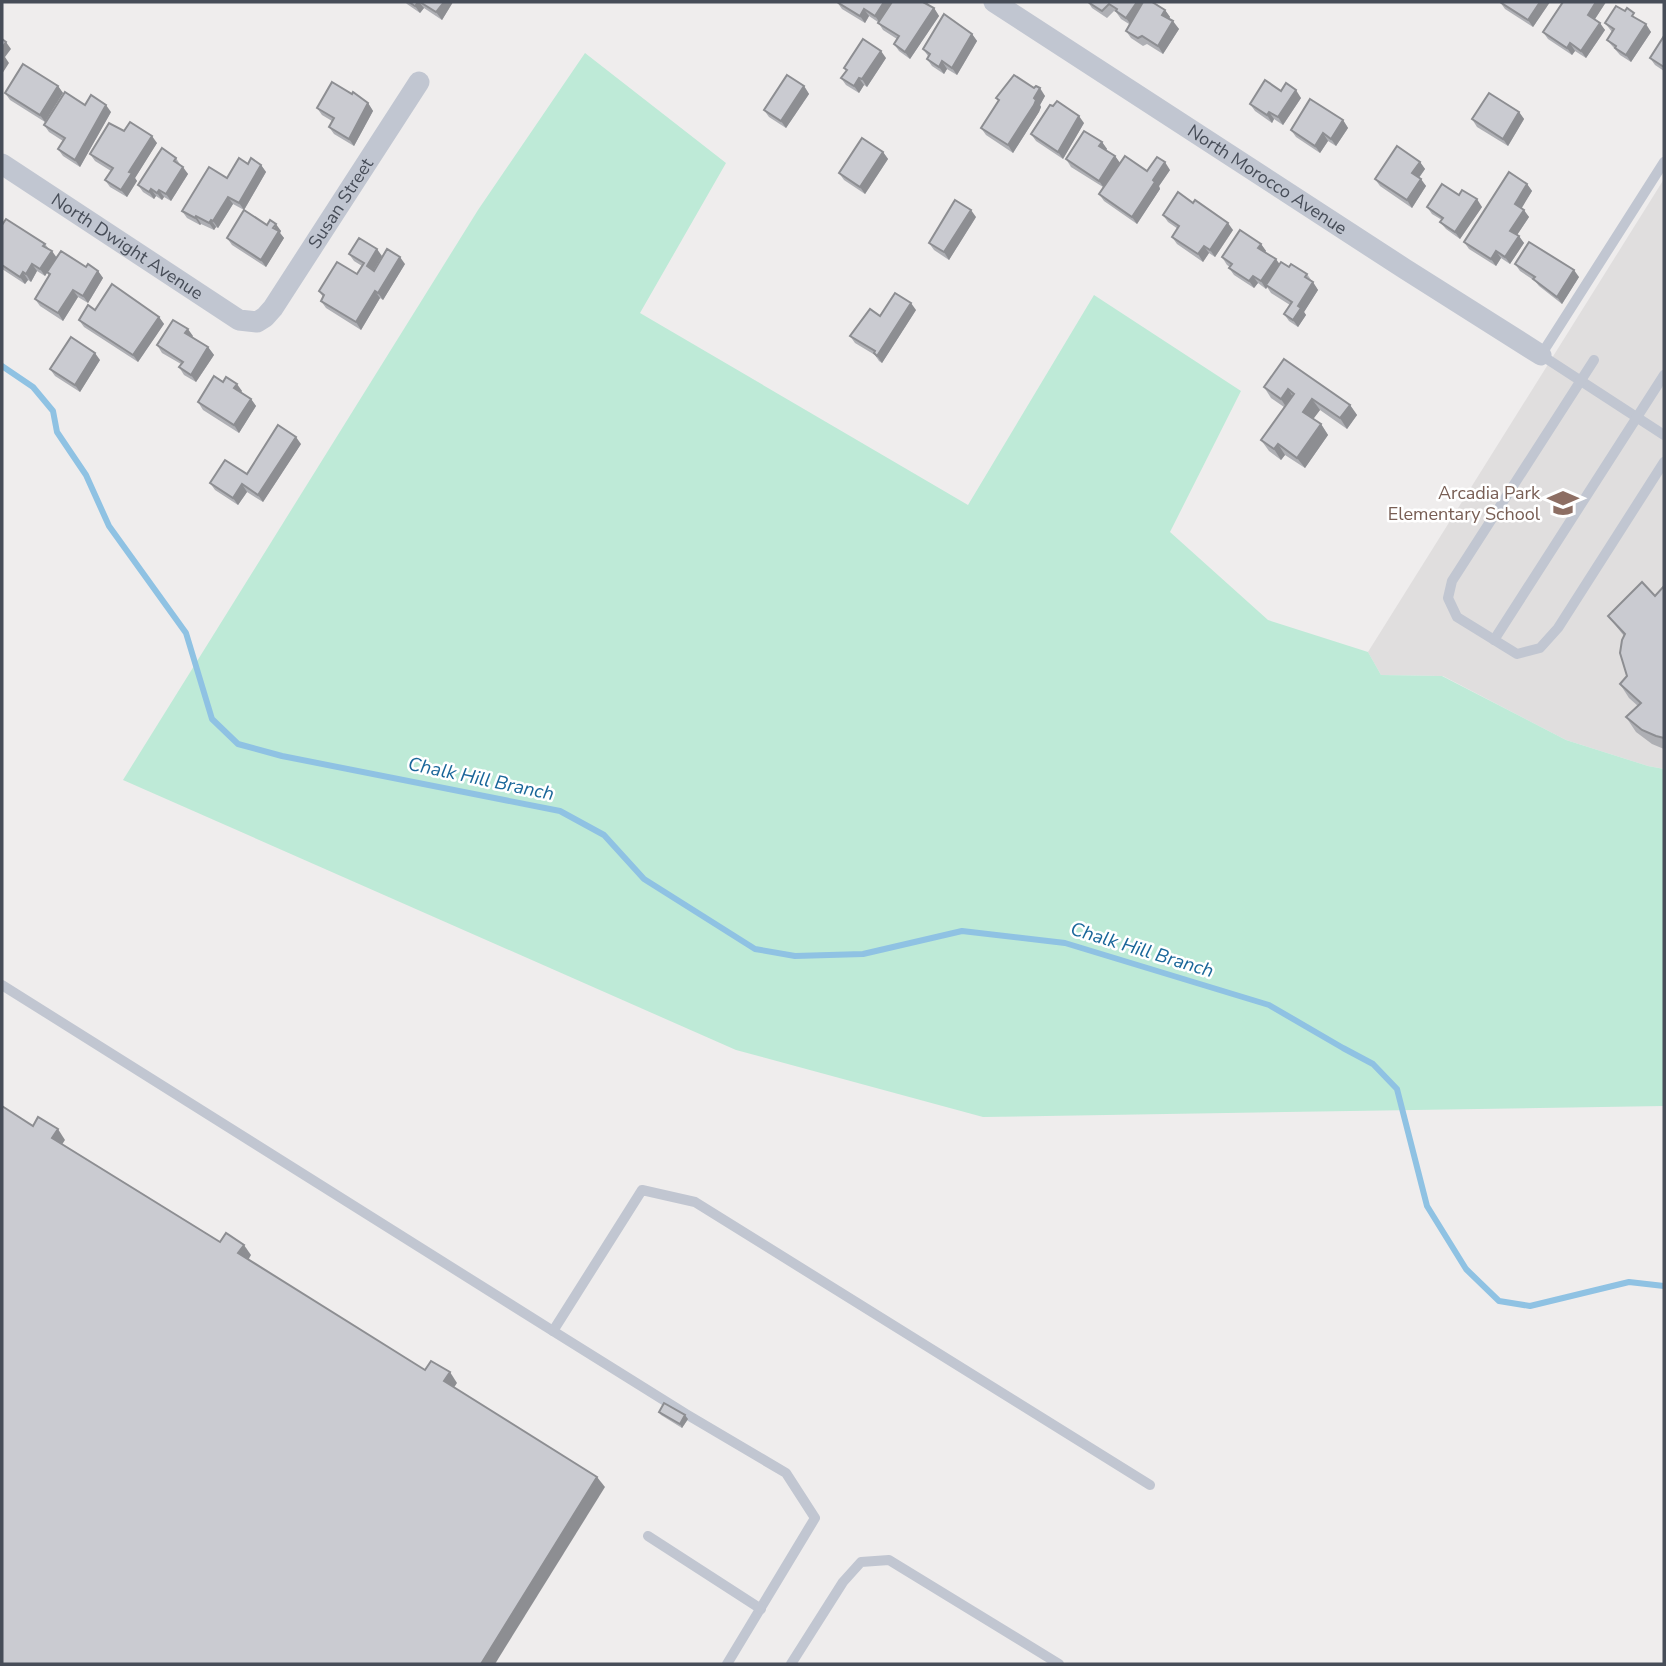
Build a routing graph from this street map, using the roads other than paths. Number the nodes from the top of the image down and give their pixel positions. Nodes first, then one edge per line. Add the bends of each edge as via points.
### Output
1 (994, 2) edge
2 (419, 82) dead end
3 (1664, 162) edge
4 (2, 164) edge
5 (257, 322) joint
6 (1541, 355) junction
7 (1594, 360) dead end
8 (1664, 375) edge
9 (1580, 381) junction
10 (1637, 417) junction
11 (1664, 435) edge
12 (1664, 462) edge
13 (1494, 640) junction
14 (2, 985) edge
15 (553, 1331) junction
16 (1150, 1485) dead end
17 (648, 1536) dead end
18 (761, 1609) junction
19 (727, 1664) edge
20 (791, 1664) edge
21 (1059, 1664) edge

1 - 6 street, North Morocco Avenue
2 - 5 street, Susan Street via 273,308
3 - 6 lane
4 - 5 street, North Dwight Avenue via 239,320
6 - 9 lane
7 - 9 lane
8 - 10 lane
9 - 10 lane
9 - 13 lane via 1452,581 1448,598 1457,617
10 - 11 lane
10 - 13 lane
12 - 13 lane via 1558,628 1540,648 1517,654
14 - 15 lane
15 - 16 lane via 642,1190 695,1202
15 - 18 lane via 786,1473 815,1518
17 - 18 lane
18 - 19 lane
20 - 21 lane via 852,1572 862,1562 888,1560

